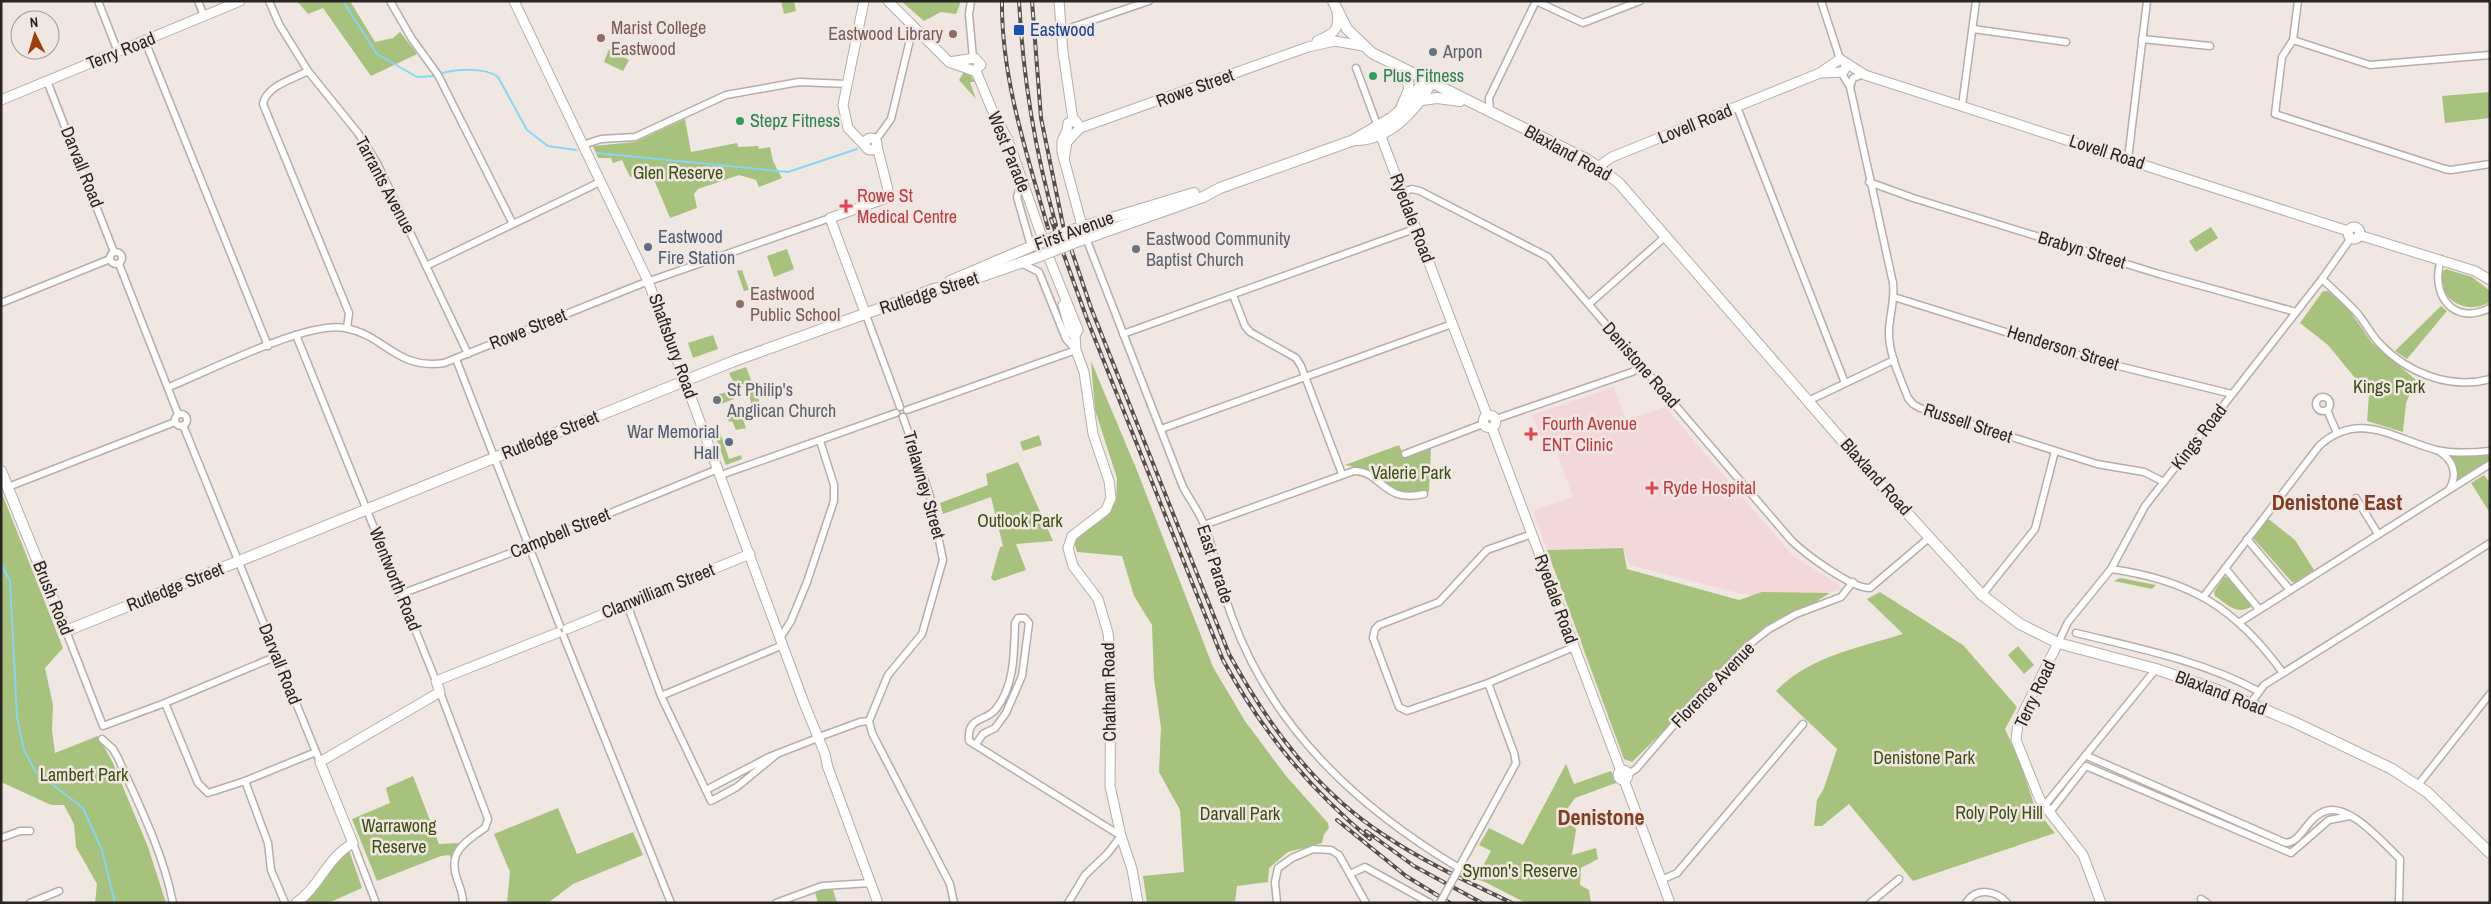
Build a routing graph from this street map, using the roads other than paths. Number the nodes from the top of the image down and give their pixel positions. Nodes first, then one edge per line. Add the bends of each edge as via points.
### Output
1 (98, 1) edge
2 (198, 1) edge
3 (240, 1) edge
4 (269, 1) edge
5 (390, 1) edge
6 (514, 1) edge
7 (864, 1) edge
8 (888, 1) edge
9 (970, 1) edge
10 (1059, 1) edge
11 (1149, 1) edge
12 (1333, 1) edge
13 (1536, 1) edge
14 (1640, 1) edge
15 (1821, 1) edge
16 (1976, 1) edge
17 (2147, 1) edge
18 (2298, 1) edge
19 (1336, 12) junction
20 (204, 16) junction
21 (913, 27) junction
22 (1973, 29) junction
23 (1060, 31) junction
24 (2142, 39) junction
25 (2293, 40) junction
26 (145, 41) junction
27 (2066, 42) dead end
28 (1363, 46) junction
29 (2210, 46) dead end
30 (1308, 47) junction
31 (118, 52) junction
32 (2490, 55) edge
33 (972, 59) junction
34 (949, 62) junction
35 (1841, 67) junction
36 (1356, 68) dead end
37 (973, 70) junction
38 (308, 71) junction
39 (1408, 72) junction
40 (1862, 75) junction
41 (47, 81) junction
42 (1427, 82) junction
43 (846, 84) junction
44 (1850, 87) junction
45 (1, 100) edge
46 (1422, 100) junction
47 (1472, 103) junction
48 (1962, 106) junction
49 (1737, 107) junction
50 (1401, 109) junction
51 (1490, 112) junction
52 (1379, 130) junction
53 (1074, 131) junction
54 (871, 144) junction
55 (583, 145) junction
56 (2128, 159) junction
57 (2490, 164) edge
58 (1599, 166) junction
59 (600, 182) junction
60 (1869, 182) junction
61 (1024, 186) junction
62 (1220, 188) junction
63 (1403, 192) junction
64 (830, 218) junction
65 (513, 224) junction
66 (1082, 227) junction
67 (1417, 228) junction
68 (2353, 235) junction
69 (1666, 236) junction
70 (1086, 238) junction
71 (1036, 242) junction
72 (114, 252) junction
73 (1045, 257) junction
74 (110, 259) junction
75 (2440, 259) junction
76 (1020, 263) junction
77 (119, 264) junction
78 (426, 266) junction
79 (2322, 279) junction
80 (2490, 280) edge
81 (648, 282) junction
82 (934, 289) junction
83 (1233, 295) junction
84 (1894, 297) junction
85 (1, 303) edge
86 (1589, 304) junction
87 (2490, 308) edge
88 (2296, 312) junction
89 (866, 315) junction
90 (1452, 324) junction
91 (347, 328) junction
92 (1124, 334) junction
93 (296, 335) junction
94 (268, 346) junction
95 (1076, 350) junction
96 (468, 354) junction
97 (456, 359) junction
98 (1894, 360) junction
99 (1642, 366) junction
100 (1306, 378) junction
101 (2490, 379) edge
102 (686, 380) junction
103 (1845, 383) junction
104 (169, 387) junction
105 (2232, 394) junction
106 (1808, 401) junction
107 (901, 410) junction
108 (2326, 410) dead end
109 (178, 414) junction
110 (1489, 421) junction
111 (175, 422) junction
112 (183, 425) junction
113 (1161, 430) junction
114 (2337, 433) junction
115 (820, 441) junction
116 (2437, 450) junction
117 (2055, 451) junction
118 (2490, 451) edge
119 (1405, 454) dead end
120 (493, 458) junction
121 (2490, 464) edge
122 (1, 472) edge
123 (720, 472) junction
124 (1342, 474) junction
125 (2164, 482) junction
126 (8, 487) junction
127 (2447, 491) junction
128 (1424, 494) dead end
129 (2356, 498) dead end
130 (367, 510) junction
131 (1204, 525) junction
132 (1532, 534) junction
133 (2378, 534) junction
134 (1930, 537) junction
135 (2247, 538) junction
136 (2490, 543) edge
137 (528, 546) junction
138 (750, 554) junction
139 (239, 562) junction
140 (2225, 568) junction
141 (2110, 569) junction
142 (1853, 582) junction
143 (2290, 590) junction
144 (401, 594) junction
145 (1982, 595) junction
146 (2204, 596) junction
147 (627, 604) junction
148 (2260, 609) junction
149 (2240, 622) junction
150 (66, 631) junction
151 (562, 631) junction
152 (2076, 633) dead end
153 (781, 642) junction
154 (2058, 643) junction
155 (1574, 647) junction
156 (277, 656) junction
157 (2156, 669) junction
158 (2283, 674) junction
159 (436, 681) junction
160 (1488, 683) junction
161 (2258, 691) junction
162 (440, 692) junction
163 (2490, 694) edge
164 (661, 696) junction
165 (165, 703) junction
166 (2251, 703) junction
167 (869, 721) junction
168 (1803, 724) dead end
169 (817, 738) junction
170 (102, 740) dead end
171 (976, 744) junction
172 (316, 752) junction
173 (777, 754) junction
174 (2087, 756) junction
175 (320, 762) junction
176 (1624, 775) junction
177 (246, 781) junction
178 (2418, 785) junction
179 (706, 790) junction
180 (2047, 808) junction
181 (2351, 815) junction
182 (30, 831) dead end
183 (1121, 836) junction
184 (1, 838) edge
185 (353, 843) junction
186 (2490, 853) edge
187 (1458, 870) junction
188 (1350, 874) junction
189 (1661, 880) junction
190 (1899, 880) dead end
191 (871, 883) junction
192 (59, 890) dead end
193 (2201, 899) dead end
194 (30, 903) edge
195 (173, 903) edge
196 (285, 903) edge
197 (296, 903) edge
198 (376, 903) edge
199 (463, 903) edge
200 (671, 903) edge
201 (776, 903) edge
202 (878, 903) edge
203 (954, 903) edge
204 (1068, 903) edge
205 (1138, 903) edge
206 (1277, 903) edge
207 (1366, 903) edge
208 (1430, 903) edge
209 (1440, 903) edge
210 (1670, 903) edge
211 (1870, 903) edge
212 (1966, 903) edge
213 (2008, 903) edge
214 (2101, 903) edge
215 (2207, 903) edge
216 (2399, 903) edge

1 - 31 street
2 - 20 street
3 - 20 street, Terry Road
4 - 38 street, Tarrants Avenue
5 - 65 street via 438,75
6 - 55 street, Shaftsbury Road
7 - 43 street
8 - 21 street
9 - 33 street
10 - 23 street
11 - 23 street
12 - 19 main road, Blaxland Road
13 - 14 street via 1583,23
13 - 51 street via 1489,98
15 - 35 street, Russell Street
16 - 22 street
17 - 24 street
18 - 25 street
19 - 28 main road, Blaxland Road
19 - 30 street, Rowe Street via 1336,30
20 - 26 street, Terry Road
21 - 34 street
21 - 54 street via 891,119
22 - 27 street
22 - 48 street
23 - 53 street via 1072,120 1078,122
24 - 29 street
24 - 56 street
25 - 32 street via 2370,65
25 - 57 street via 2282,57 2275,114 2445,169
26 - 31 street, Terry Road
26 - 94 street
28 - 30 street, Rowe Street via 1335,41
28 - 39 main road, Blaxland Road
30 - 53 street, Rowe Street
31 - 41 street, Terry Road
33 - 34 street
33 - 37 street, West Parade via 980,63 980,68
34 - 37 street
35 - 40 street, Lovell Road
35 - 44 street, Russell Street
35 - 49 street, Lovell Road
36 - 52 street, Ryedale Road
37 - 61 street, West Parade via 1008,140
38 - 78 street, Tarrants Avenue via 358,133 377,164
38 - 91 street via 272,89 263,104 349,313
39 - 42 main road, Blaxland Road
39 - 50 main road via 1409,90
40 - 44 street via 1853,78
40 - 48 street, Lovell Road
41 - 45 street, Terry Road
41 - 72 street, Darvall Road
42 - 46 main road, First Avenue
42 - 47 main road, Blaxland Road
42 - 50 main road, First Avenue
43 - 54 street via 843,105 848,128
43 - 55 street via 799,82 726,95 635,137 601,139
44 - 60 street, Russell Street
46 - 47 main road via 1437,98
46 - 52 main road, First Avenue via 1402,120
47 - 51 main road, Blaxland Road
48 - 56 street, Lovell Road
49 - 58 street, Lovell Road via 1612,157
49 - 103 street
50 - 52 main road, First Avenue
51 - 58 main road, Blaxland Road
52 - 62 main road, First Avenue
52 - 63 street, Ryedale Road
53 - 66 street, East Parade via 1066,145 1064,160
54 - 64 street, Rowe Street via 889,194 884,199
55 - 59 street, Shaftsbury Road
56 - 68 street, Lovell Road
58 - 69 main road, Blaxland Road via 1620,183
59 - 65 street
59 - 81 street, Shaftsbury Road
60 - 84 street, Russell Street
60 - 88 street, Brabyn Street via 2114,260
61 - 71 street, West Parade
61 - 71 street via 1018,190 1017,197
62 - 66 main road, First Avenue via 1153,204
62 - 70 main road, First Avenue
63 - 67 street, Ryedale Road
63 - 86 street, Denistone Road via 1420,191 1543,253
64 - 81 street, Rowe Street
64 - 89 street, Trelawney Street
65 - 78 street
66 - 70 street, East Parade
66 - 71 main road, First Avenue, bridge
67 - 83 street
67 - 90 street, Ryedale Road
68 - 75 street, Lovell Road
68 - 79 street, Kings Road
69 - 86 street
69 - 106 main road, Blaxland Road
70 - 73 main road, First Avenue, bridge
70 - 92 street, East Parade
71 - 73 main road via 1034,252
71 - 82 main road, First Avenue
72 - 74 street
72 - 77 street via 122,255 123,260
73 - 76 main road, Rutledge Street
73 - 95 street via 1057,281 1075,336
74 - 77 street via 112,263
74 - 85 street
75 - 80 street, Lovell Road
75 - 87 street via 2437,280 2443,301 2467,313
76 - 82 main road, Rutledge Street via 956,285
76 - 95 street, Chatham Road via 1039,272 1066,339
77 - 104 street
78 - 96 street, Tarrants Avenue
79 - 88 street, Kings Road
79 - 101 street via 2357,314 2381,345 2406,366 2437,379
81 - 96 street, Rowe Street
81 - 102 street, Shaftsbury Road
82 - 89 main road, Rutledge Street
83 - 92 street
83 - 100 street via 1250,332 1296,358
84 - 98 street, Russell Street via 1889,330
84 - 105 street, Henderson Street via 2098,361
86 - 99 street, Denistone Road
88 - 105 street, Kings Road
89 - 102 main road, Rutledge Street
89 - 107 street, Trelawney Street
90 - 100 street
90 - 110 street, Ryedale Road
91 - 93 street, Rowe Street via 322,328
91 - 97 street, Rowe Street via 414,362 434,364
92 - 113 street, East Parade
93 - 94 street, Rowe Street
93 - 130 street, Wentworth Road
94 - 104 street, Rowe Street
95 - 107 street, Campbell Street
95 - 183 street, Chatham Road via 1084,372 1093,434 1109,480 1111,498 1106,510 1072,536 1068,548 1073,566 1098,599 1108,633 1111,659 1110,786
96 - 97 street, Rowe Street
97 - 120 street
98 - 103 street
98 - 117 street, Russell Street via 1913,404
99 - 110 street
99 - 142 street, Denistone Road via 1791,540 1804,552
100 - 113 street
100 - 124 street
102 - 120 main road, Rutledge Street
102 - 123 street, Shaftsbury Road
103 - 106 street
104 - 109 street
105 - 125 street, Kings Road
106 - 134 main road, Blaxland Road
107 - 115 street, Campbell Street
107 - 167 street, Trelawney Street via 899,417 903,418 930,496 943,560 922,634 888,675
108 - 114 street
109 - 111 street
109 - 112 street via 186,416 187,421
110 - 119 street
110 - 132 street, Ryedale Road
111 - 112 street
111 - 126 street
112 - 139 street, Darvall Road
113 - 131 street, East Parade via 1183,487
114 - 116 street via 2363,427
114 - 135 street via 2318,446
115 - 123 street, Campbell Street
115 - 153 street via 834,485 834,501 807,582
116 - 118 street
116 - 127 street via 2450,459 2453,466 2453,483
117 - 125 street, Russell Street via 2097,464 2144,472
117 - 145 street via 2035,529
120 - 130 main road, Rutledge Street
120 - 137 street
121 - 127 street
122 - 126 main road, Brush Road
123 - 137 street, Campbell Street
123 - 138 street, Shaftsbury Road
124 - 128 street via 1365,472 1392,493
124 - 131 street
125 - 141 street, Kings Road via 2140,514
126 - 150 main road, Brush Road
127 - 133 street
129 - 133 street
130 - 139 main road, Rutledge Street
130 - 144 street, Wentworth Road
131 - 187 street, East Parade via 1232,618 1257,674 1279,708 1309,747 1344,784 1382,818
132 - 155 street, Ryedale Road
132 - 160 street via 1487,550 1439,602 1375,629 1373,638 1399,707 1407,711
133 - 143 street
134 - 142 street via 1875,586 1865,588
134 - 145 main road, Blaxland Road
135 - 140 street
135 - 143 street
136 - 158 street
137 - 144 street, Campbell Street
137 - 151 street
138 - 147 street, Clanwilliam Street
138 - 153 street, Shaftsbury Road
139 - 150 main road, Rutledge Street
139 - 156 street, Darvall Road
140 - 146 street
140 - 148 street
141 - 146 street via 2160,580
141 - 154 street, Kings Road via 2068,622
142 - 176 street, Florence Avenue via 1841,597 1796,614 1746,647 1636,768
143 - 148 street
144 - 159 street, Wentworth Road
145 - 154 main road, Blaxland Road via 2020,624
146 - 149 street
147 - 151 street, Clanwilliam Street
147 - 164 street
148 - 149 street
149 - 158 street
150 - 165 street, Brush Road via 103,726
151 - 159 street, Clanwilliam Street
151 - 200 street
152 - 161 street, Blaxland Road via 2164,655
153 - 164 street
153 - 169 street, Shaftsbury Road
154 - 157 main road, Blaxland Road
154 - 180 street, Terry Road via 2016,730 2033,786
155 - 160 street
155 - 176 street, Ryedale Road
156 - 165 street
156 - 172 street, Darvall Road
157 - 166 main road, Blaxland Road
157 - 174 street
158 - 161 street
159 - 162 street, Wentworth Road
160 - 187 street via 1516,762
161 - 166 street
162 - 175 street
162 - 199 street, Wentworth Road via 487,814 488,824 467,839 457,855 455,872
163 - 178 street
164 - 179 street
165 - 177 street via 204,792 212,793
166 - 178 main road, Blaxland Road via 2392,769
167 - 169 street
167 - 203 street via 872,733 950,884
168 - 189 street via 1677,873
169 - 173 street
169 - 191 street, Shaftsbury Road
170 - 195 street via 118,758 158,849
171 - 171 street via 983,734 995,728 1006,713 1022,676 1029,623 1025,618 1018,618 1015,623 1010,682 996,710 972,724 968,733 969,741
171 - 183 street
172 - 175 street, Darvall Road
172 - 177 street
173 - 179 street
173 - 179 street via 737,787 711,801
174 - 180 street
174 - 181 street via 2286,843 2294,841 2321,813 2332,810
175 - 185 street, Darvall Road
176 - 189 street, Ryedale Road
177 - 196 street via 268,843 271,870
178 - 186 main road, Blaxland Road
180 - 181 street via 2086,766 2291,853 2329,820
180 - 214 street, Terry Road via 2083,855
181 - 216 street via 2400,859
182 - 184 street
183 - 204 street via 1085,875
183 - 205 street, Chatham Road via 1132,869
185 - 197 street via 338,851
185 - 198 street, Darvall Road
187 - 209 street, bridge
188 - 206 street via 1339,855 1331,850 1313,850 1292,858 1276,871
188 - 207 street
188 - 208 street via 1366,867
189 - 210 street, Ryedale Road
190 - 211 street
191 - 201 street via 822,886
191 - 202 street, Shaftsbury Road
192 - 194 street
193 - 215 street
212 - 213 street via 1979,892 1992,892

